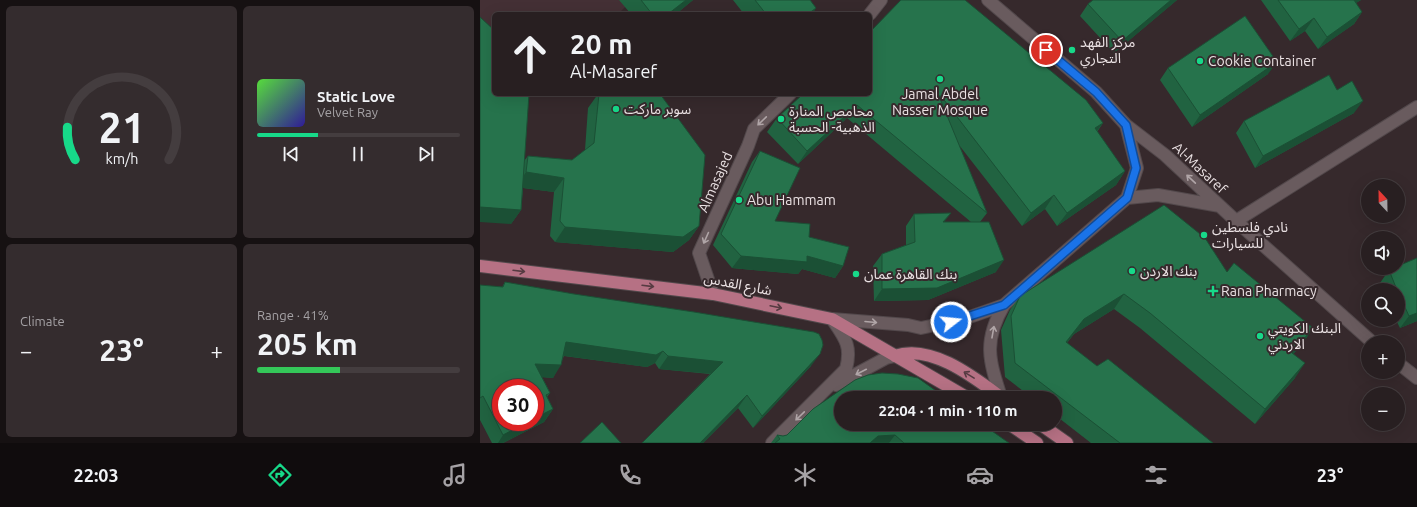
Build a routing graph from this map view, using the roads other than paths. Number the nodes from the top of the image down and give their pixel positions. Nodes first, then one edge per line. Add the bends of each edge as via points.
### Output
1 (881, 0) edge
2 (988, 0) edge
3 (1004, 4) edge
4 (872, 12) edge
5 (788, 96) edge
6 (1417, 108) edge
7 (1126, 125) junction
8 (1127, 198) junction
9 (1220, 206) junction
10 (1236, 221) junction
11 (480, 266) edge
12 (713, 294) junction
13 (1004, 305) junction
14 (832, 319) junction
15 (1364, 335) edge
16 (895, 356) junction
17 (1405, 369) edge
18 (1417, 378) edge
19 (828, 389) junction
20 (956, 391) edge
21 (993, 391) edge
22 (1000, 391) edge
23 (1019, 431) edge
24 (1050, 431) edge
25 (772, 443) edge
26 (1037, 443) edge
27 (1067, 443) edge

1 - 4 street
2 - 3 street, Al-Masaref
3 - 7 street, Al-Masaref via 1082,82 1096,92
5 -> 12 street, Almasajed via 754,129 699,253
6 - 10 street
7 - 8 street, Al-Masaref via 1136,168
9 -> 7 street, Al-Masaref via 1165,155
8 - 9 street, Al-Masaref via 1158,195
8 - 13 street
9 - 10 street
10 - 15 street
11 -> 12 main road, شارع القدس
12 -> 14 main road, شارع القدس
14 -> 13 street via 921,328 964,319
22 -> 13 street via 990,362 990,345 994,321
14 - 16 main road, شارع القدس
14 - 19 street via 847,340 849,357 846,369
16 -> 19 street via 886,358
16 - 20 main road, شارع القدس
21 -> 16 main road via 944,361 930,356 904,352
17 - 18 street
19 -> 25 street
23 - 26 main road
24 - 27 main road

